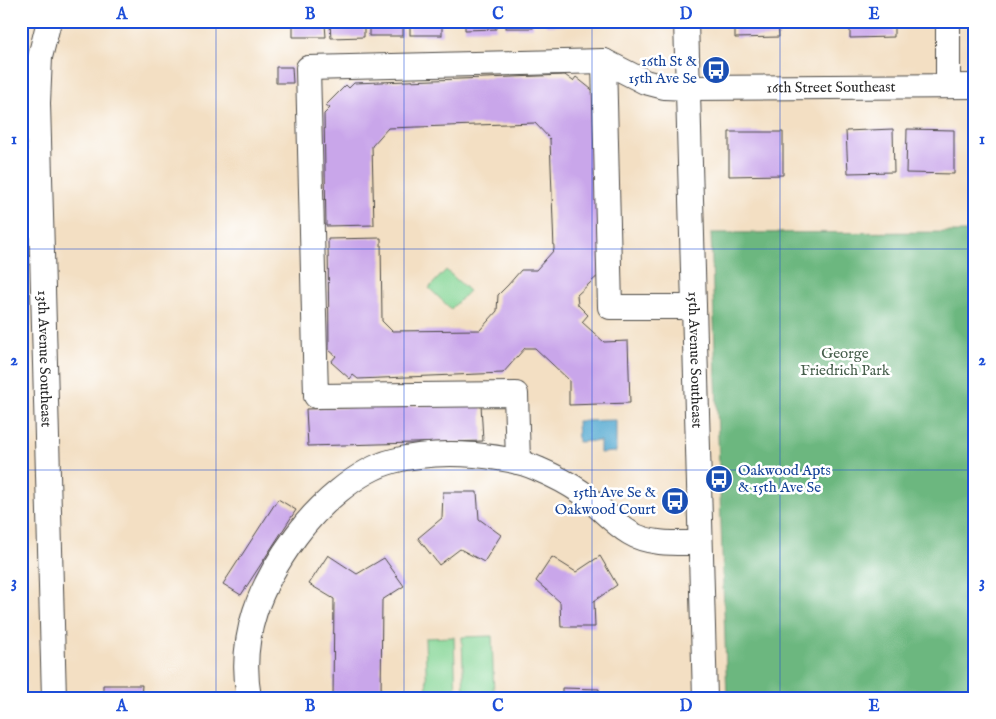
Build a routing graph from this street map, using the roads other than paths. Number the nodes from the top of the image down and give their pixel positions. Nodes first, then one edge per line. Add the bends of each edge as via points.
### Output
1 (49, 21) edge
2 (686, 21) edge
3 (948, 21) edge
4 (604, 61) junction
5 (948, 86) junction
6 (975, 86) edge
7 (688, 88) junction
8 (694, 307) junction
9 (518, 462) junction
10 (700, 543) junction
11 (54, 698) edge
12 (249, 698) edge
13 (705, 698) edge

1 - 11 street, 13th Avenue Southeast via 40,57 38,103
2 - 7 street, 15th Avenue Southeast
3 - 5 street
4 - 7 street, 16th Street Southeast via 645,82
4 - 8 street via 610,307
4 - 9 street via 308,68 316,396 516,394
5 - 6 street, 16th Street Southeast
5 - 7 street, 16th Street Southeast
7 - 8 street, 15th Avenue Southeast
8 - 10 street, 15th Avenue Southeast
9 - 10 street via 537,468 580,492 631,534 657,542
9 - 12 street via 492,456 457,454 392,461 367,472 317,510 280,558 257,603 248,639
10 - 13 street, 15th Avenue Southeast

